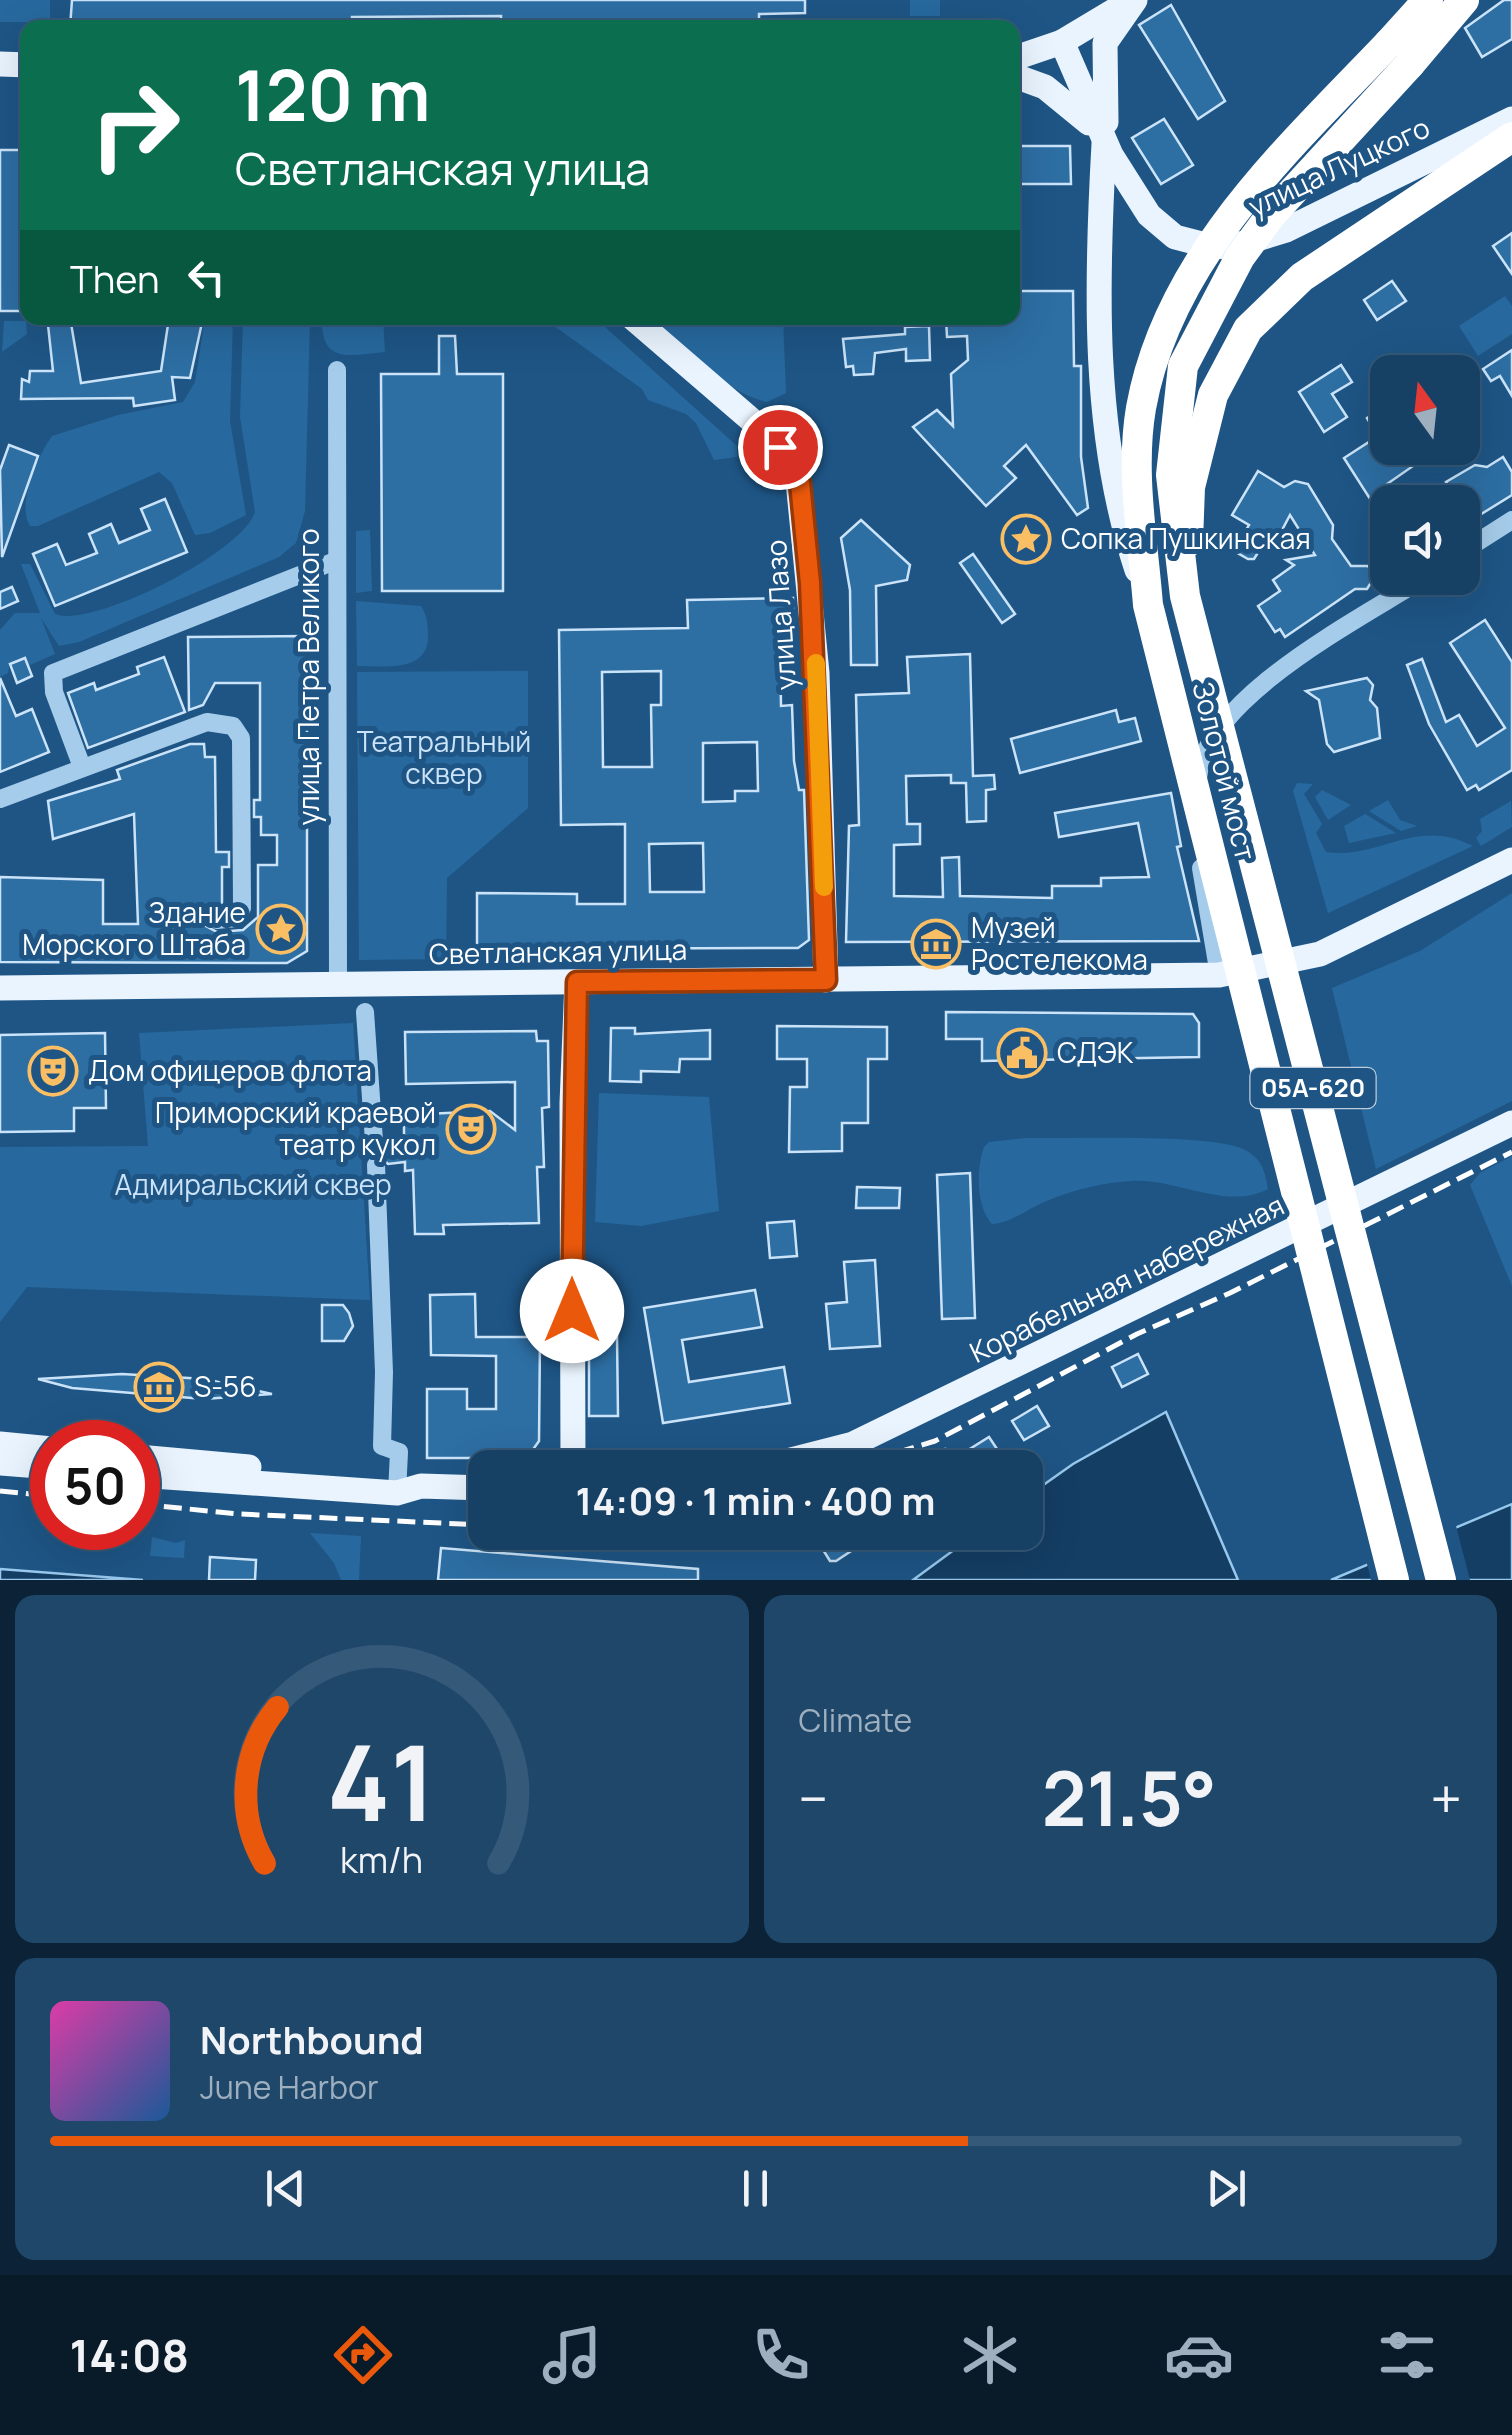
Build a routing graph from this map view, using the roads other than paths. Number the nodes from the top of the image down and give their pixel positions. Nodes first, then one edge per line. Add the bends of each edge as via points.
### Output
1 (1133, 0) edge
2 (1428, 0) edge
3 (1464, 0) edge
4 (1055, 45) junction
5 (1400, 53) junction
6 (1020, 56) edge
7 (1020, 78) edge
8 (1512, 119) edge
9 (1512, 138) edge
10 (1103, 141) junction
11 (641, 325) edge
12 (337, 370) dead end
13 (1512, 520) edge
14 (1480, 540) edge
15 (335, 561) junction
16 (1398, 595) edge
17 (1185, 596) junction
18 (1148, 605) junction
19 (82, 766) junction
20 (0, 799) edge
21 (1512, 860) edge
22 (216, 920) dead end
23 (1218, 975) junction
24 (826, 980) junction
25 (577, 982) junction
26 (338, 984) junction
27 (0, 988) edge
28 (365, 1012) dead end
29 (1512, 1123) edge
30 (374, 1141) dead end
31 (376, 1165) dead end
32 (0, 1444) edge
33 (30, 1447) edge
34 (573, 1450) edge
35 (833, 1450) edge
36 (160, 1459) edge
37 (0, 1463) edge
38 (30, 1466) edge
39 (160, 1476) edge
40 (406, 1485) junction
41 (468, 1487) edge
42 (1394, 1580) edge
43 (1441, 1580) edge

1 - 4 main road
1 - 10 main road via 1105,43
2 - 5 highway
3 - 5 highway
4 - 6 main road
4 - 10 main road, улица Луцкого
5 - 17 highway, Золотой мост, bridge via 1240,257 1183,366 1171,474
5 - 18 highway, Золотой мост, bridge via 1248,193 1212,239 1156,351 1141,410 1138,478
7 - 10 main road via 1044,87
8 - 10 main road, улица Луцкого via 1286,230 1232,247 1175,237 1149,215
9 - 17 highway, bridge via 1274,300 1228,361 1190,487
10 - 18 main road, bridge via 1104,411 1118,512
11 - 24 main road, улица Лазо via 756,424 796,471 817,673
12 - 15 street, улица Петра Великого
13 - 14 street
15 - 19 street via 53,673
15 - 26 street, улица Петра Великого
16 - 23 street via 1276,675 1204,752 1197,826
17 - 43 highway, Золотой мост / 05А-620, bridge
18 - 42 highway, Золотой мост / 05А-620, bridge
19 - 20 street
19 - 22 street via 207,722 238,731 242,908 236,918
21 - 23 main road, Светланская улица via 1320,954
23 - 24 main road, Светланская улица
24 - 25 main road, Светланская улица
25 - 26 main road, Светланская улица
25 - 34 main road
26 - 27 main road, Светланская улица
28 - 30 street
29 - 35 main road, Корабельная набережная
31 - 40 street via 382,1446 399,1452
32 - 33 main road
36 - 40 main road
37 - 38 main road
39 - 40 main road
40 - 41 main road

